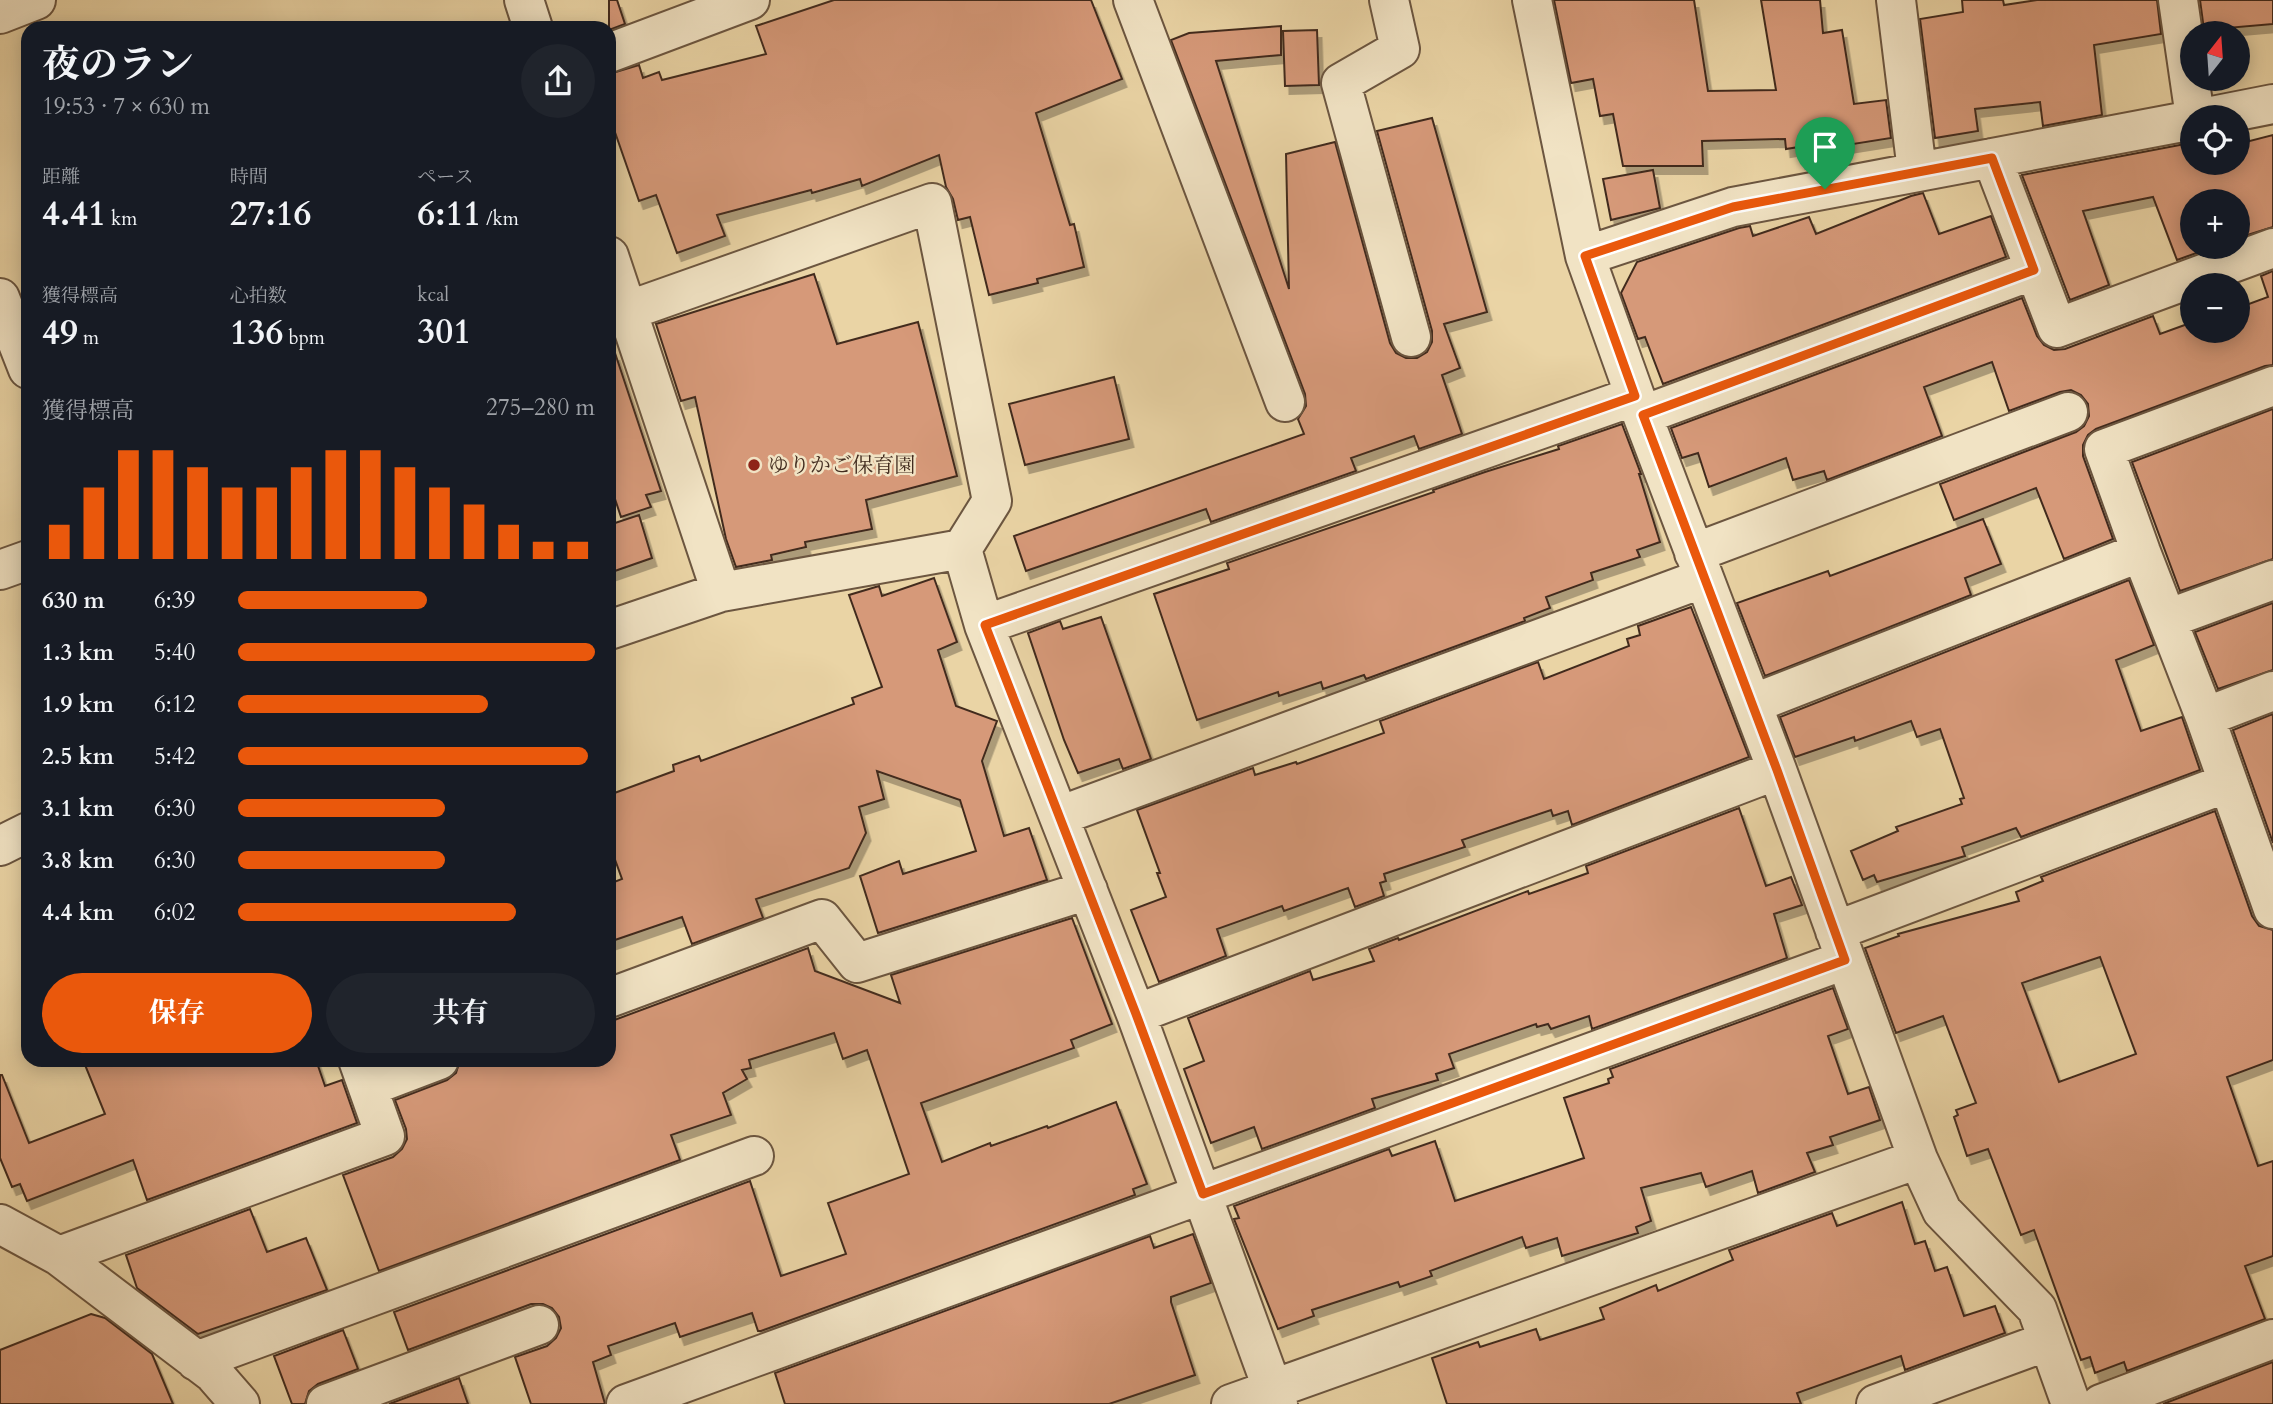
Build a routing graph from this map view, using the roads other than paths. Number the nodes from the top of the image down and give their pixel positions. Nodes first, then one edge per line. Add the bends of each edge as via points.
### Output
1 (36, 0) edge
2 (524, 0) edge
3 (750, 0) edge
4 (1133, 0) edge
5 (1388, 0) edge
6 (1532, 0) edge
7 (1896, 0) edge
8 (2178, 0) edge
9 (0, 14) edge
10 (531, 21) edge
11 (616, 49) edge
12 (2273, 104) edge
13 (2192, 105) edge
14 (2250, 109) edge
15 (2180, 122) edge
16 (1992, 158) junction
17 (1917, 171) junction
18 (2273, 248) edge
19 (1585, 256) junction
20 (2034, 270) junction
21 (616, 277) edge
22 (2, 309) edge
23 (627, 311) junction
24 (1411, 337) dead end
25 (21, 353) edge
26 (2273, 386) edge
27 (1285, 402) dead end
28 (1639, 405) junction
29 (2068, 412) dead end
30 (962, 549) junction
31 (2141, 552) junction
32 (21, 562) edge
33 (1699, 566) junction
34 (0, 569) edge
35 (2273, 580) edge
36 (721, 592) junction
37 (2167, 619) junction
38 (985, 625) junction
39 (616, 628) edge
40 (2273, 691) edge
41 (1752, 704) junction
42 (2205, 717) junction
43 (1777, 770) junction
44 (2227, 783) junction
45 (1059, 816) junction
46 (21, 836) edge
47 (0, 846) edge
48 (1088, 890) junction
49 (2273, 909) edge
50 (1840, 945) junction
51 (616, 995) edge
52 (1136, 1014) junction
53 (401, 1067) edge
54 (363, 1074) edge
55 (754, 1156) dead end
56 (1918, 1159) junction
57 (1203, 1194) junction
58 (0, 1224) edge
59 (60, 1256) junction
60 (539, 1325) dead end
61 (2273, 1339) edge
62 (2048, 1341) junction
63 (196, 1361) junction
64 (1276, 1396) edge
65 (240, 1404) edge
66 (326, 1404) edge
67 (626, 1404) edge
68 (1231, 1404) edge
69 (1876, 1404) edge
70 (2071, 1404) edge
71 (2101, 1404) edge

1 - 9 street
2 - 10 street
3 - 11 street
4 - 27 street
5 - 24 street via 1400,49 1341,83
6 - 19 street
7 - 17 street
8 - 13 street
12 - 14 street
15 - 16 street
16 - 17 street
16 - 20 street
17 - 19 street via 1733,207
18 - 20 street via 2057,328
19 - 28 street
20 - 28 street
21 - 23 street
22 - 25 street
23 - 30 street via 932,203 992,501
23 - 36 street
26 - 31 street via 2104,449
28 - 33 street
28 - 38 street
29 - 33 street
30 - 36 street
30 - 38 street
31 - 37 street
31 - 41 street
32 - 34 street
33 - 41 street
33 - 45 street
35 - 37 street
36 - 39 street
37 - 42 street
38 - 45 street
40 - 42 street
41 - 43 street
42 - 44 street
43 - 50 street
43 - 52 street
44 - 49 street
44 - 50 street
45 - 48 street
46 - 47 street
48 - 51 street via 857,963 822,919
48 - 52 street
50 - 56 street
50 - 57 street
52 - 57 street
53 - 54 street
54 - 59 street via 385,1136
55 - 63 street
56 - 62 street via 1942,1211 2037,1309
56 - 64 street
57 - 64 street
57 - 67 street
58 - 59 street
59 - 63 street
60 - 66 street
61 - 71 street
62 - 69 street
62 - 70 street
63 - 65 street
64 - 68 street

